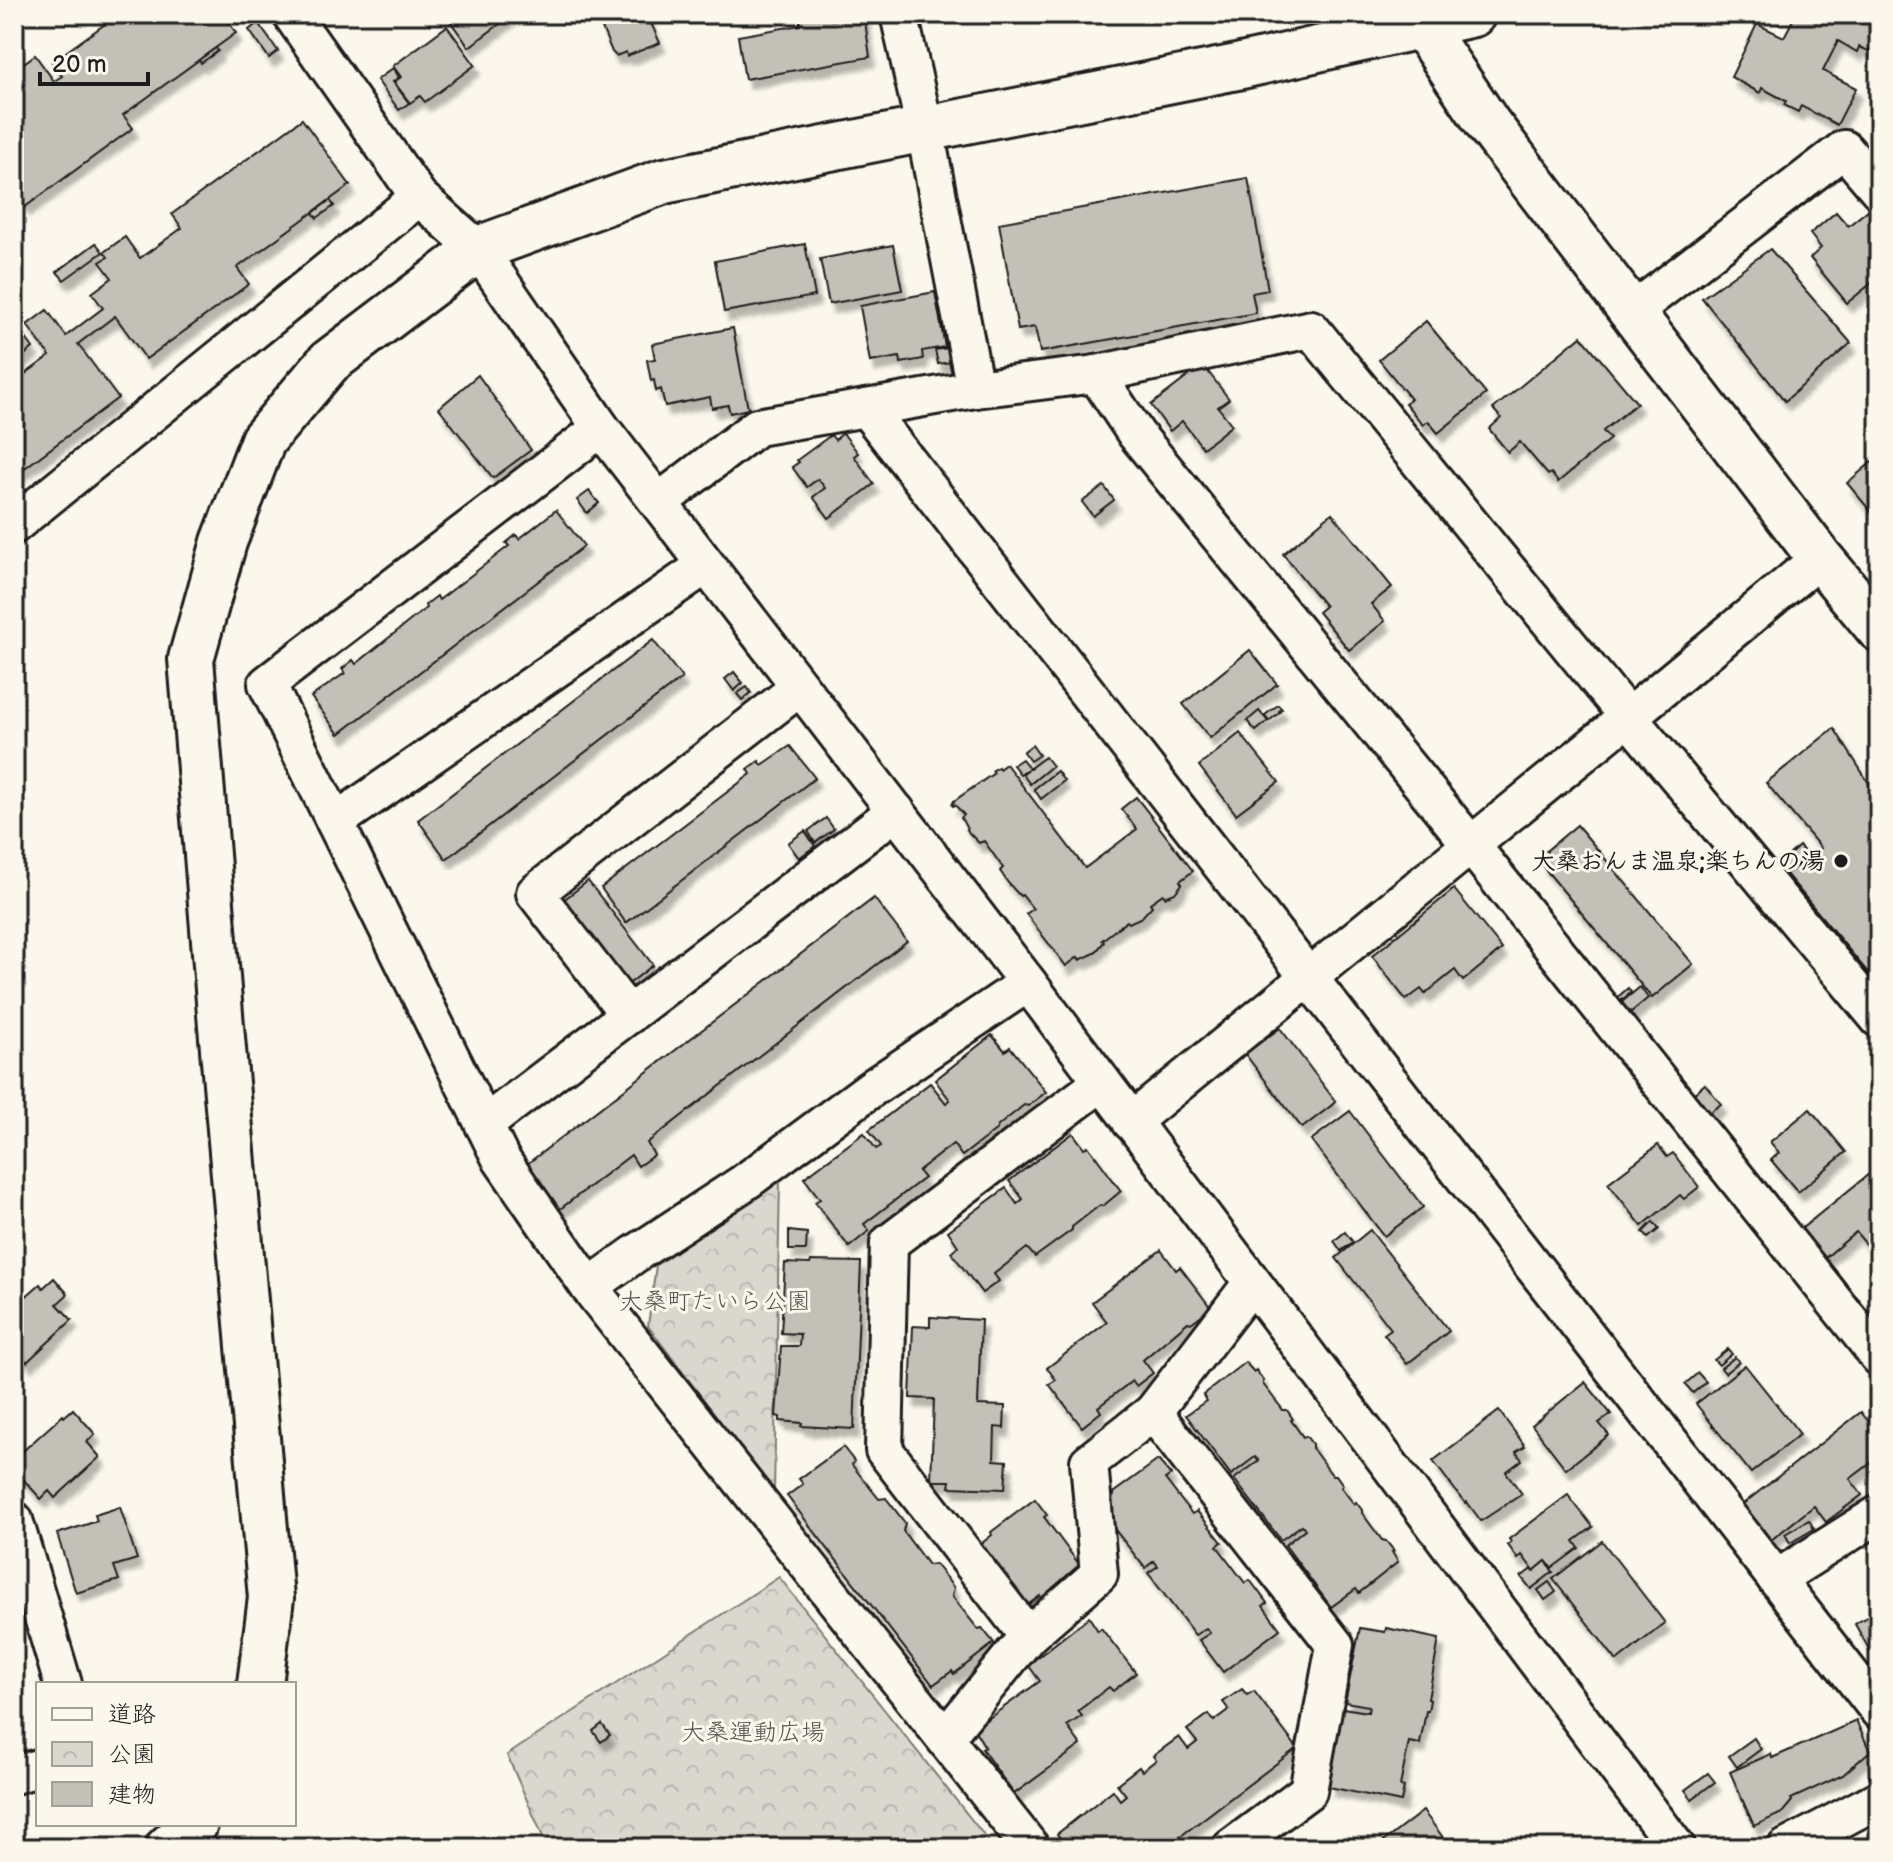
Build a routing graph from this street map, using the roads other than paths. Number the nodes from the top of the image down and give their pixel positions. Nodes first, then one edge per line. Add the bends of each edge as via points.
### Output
1 (291, 14) edge
2 (899, 14) edge
3 (1473, 14) edge
4 (1422, 26) junction
5 (925, 130) junction
6 (1879, 190) edge
7 (419, 197) junction
8 (478, 249) junction
9 (1632, 312) junction
10 (1096, 374) junction
11 (975, 389) junction
12 (866, 408) junction
13 (601, 428) junction
14 (659, 502) junction
15 (14, 525) edge
16 (1820, 558) junction
17 (706, 565) junction
18 (1879, 629) edge
19 (800, 687) junction
20 (1628, 717) junction
21 (896, 811) junction
22 (335, 822) junction
23 (1471, 845) junction
24 (1308, 978) junction
25 (1028, 983) junction
26 (629, 1015) junction
27 (1879, 1019) edge
28 (1102, 1082) junction
29 (1131, 1122) junction
30 (484, 1125) junction
31 (1252, 1283) junction
32 (589, 1287) junction
33 (1879, 1357) edge
34 (1153, 1412) junction
35 (1879, 1514) edge
36 (14, 1520) edge
37 (1776, 1579) junction
38 (1028, 1636) junction
39 (62, 1682) edge
40 (260, 1682) edge
41 (1879, 1711) edge
42 (945, 1738) junction
43 (36, 1769) edge
44 (14, 1775) edge
45 (1879, 1799) edge
46 (193, 1826) edge
47 (168, 1848) edge
48 (1031, 1848) edge
49 (1231, 1848) edge
50 (1677, 1848) edge
51 (1786, 1848) edge

1 - 7 street
2 - 5 street
3 - 4 street
4 - 5 street
4 - 9 street via 1488,124
5 - 8 street via 664,181
5 - 11 street
6 - 9 street via 1844,149
7 - 8 street
7 - 15 street
8 - 13 street
8 - 40 street via 329,362 263,440 224,542 191,659 271,1598
9 - 16 street
10 - 11 street
10 - 20 street via 1311,329
10 - 23 street via 1136,434
11 - 12 street
12 - 14 street via 757,427
12 - 24 street
13 - 14 street
13 - 22 street via 267,684
14 - 17 street
16 - 18 street
16 - 20 street
17 - 19 street
17 - 22 street
19 - 21 street
19 - 26 street via 535,893
20 - 23 street
20 - 27 street
21 - 25 street
21 - 26 street
22 - 30 street
23 - 24 street
23 - 33 street
24 - 29 street
24 - 37 street
25 - 28 street
25 - 32 street
26 - 30 street
28 - 29 street
28 - 38 street via 889,1243 884,1450
29 - 31 street
30 - 32 street via 501,1159
31 - 34 street
31 - 50 street
32 - 42 street
34 - 38 street via 1089,1462 1099,1574
34 - 49 street via 1335,1645 1308,1791
35 - 37 street
36 - 39 street
37 - 41 street
38 - 42 street
42 - 48 street
43 - 44 street
45 - 51 street
46 - 47 street

